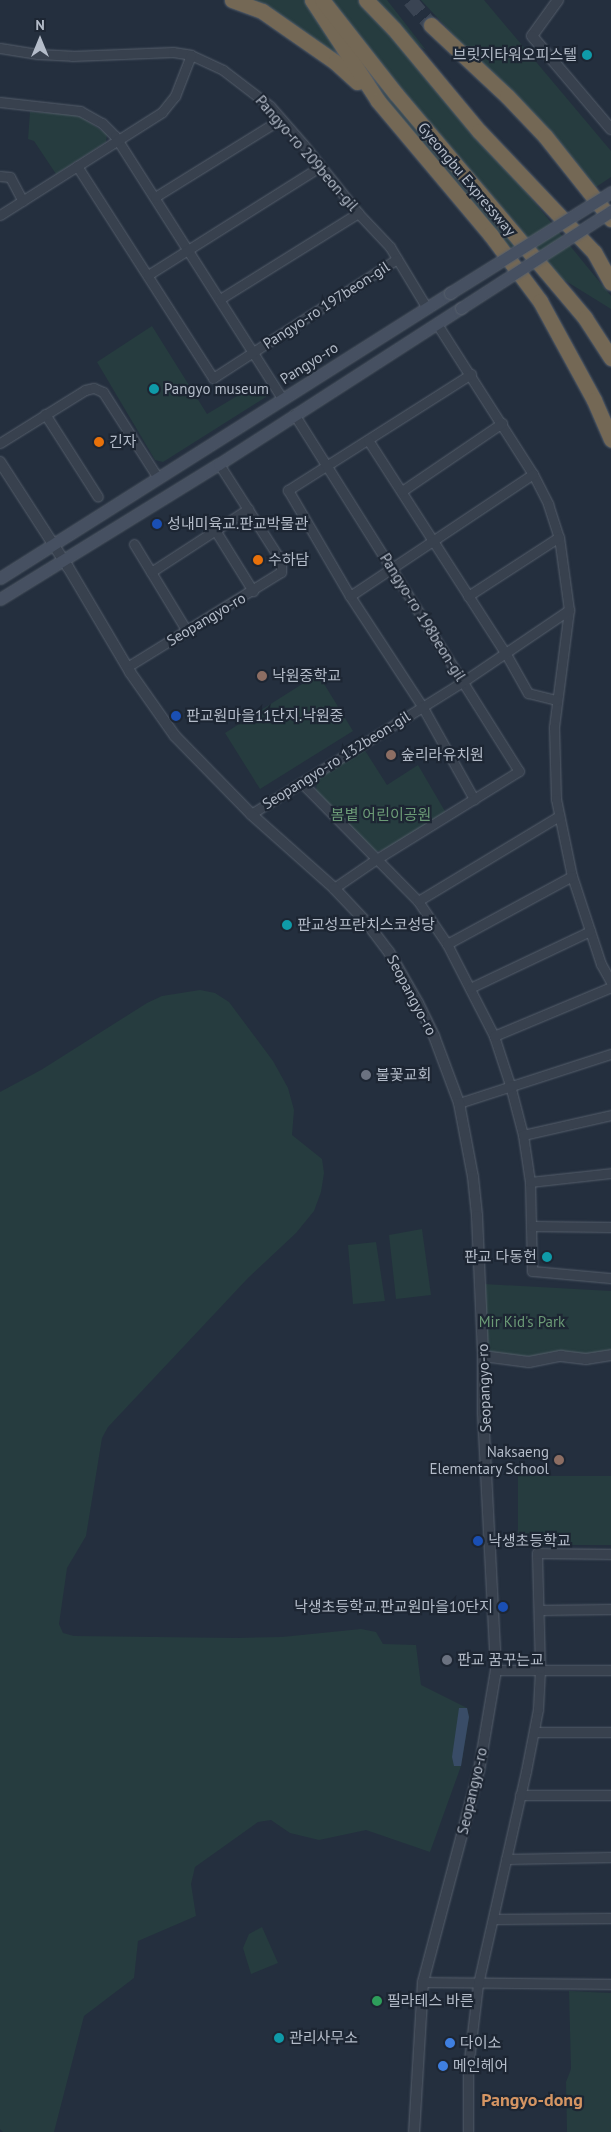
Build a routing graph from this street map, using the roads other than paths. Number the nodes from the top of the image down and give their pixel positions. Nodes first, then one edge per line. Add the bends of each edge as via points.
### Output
1 (232, 0) edge
2 (312, 0) edge
3 (322, 0) edge
4 (366, 0) edge
5 (377, 0) edge
6 (558, 0) edge
7 (431, 25) tunnel mouth
8 (394, 29) junction
9 (0, 48) edge
10 (191, 55) junction
11 (378, 100) junction
12 (0, 102) edge
13 (281, 119) junction
14 (611, 129) edge
15 (119, 140) junction
16 (78, 166) junction
17 (321, 166) junction
18 (0, 176) edge
19 (611, 192) edge
20 (155, 197) junction
21 (23, 201) junction
22 (611, 211) edge
23 (358, 212) junction
24 (0, 215) edge
25 (611, 220) edge
26 (188, 249) junction
27 (594, 252) junction
28 (397, 259) junction
29 (611, 271) edge
30 (148, 275) junction
31 (611, 283) edge
32 (220, 299) junction
33 (427, 308) junction
34 (437, 324) junction
35 (254, 352) junction
36 (611, 358) edge
37 (471, 374) junction
38 (282, 398) junction
39 (45, 414) junction
40 (294, 414) junction
41 (502, 423) junction
42 (611, 439) edge
43 (368, 440) junction
44 (0, 443) edge
45 (0, 462) edge
46 (219, 464) junction
47 (326, 465) junction
48 (534, 474) junction
49 (158, 478) junction
50 (402, 491) junction
51 (98, 496) dead end
52 (248, 509) junction
53 (216, 530) junction
54 (559, 537) junction
55 (433, 542) junction
56 (53, 544) junction
57 (134, 544) dead end
58 (63, 560) junction
59 (392, 568) junction
60 (151, 572) junction
61 (0, 578) edge
62 (253, 591) junction
63 (350, 596) junction
64 (468, 596) junction
65 (0, 599) edge
66 (569, 610) junction
67 (187, 632) junction
68 (506, 654) junction
69 (127, 667) junction
70 (464, 681) junction
71 (556, 700) junction
72 (422, 706) junction
73 (302, 784) junction
74 (474, 799) junction
75 (251, 814) junction
76 (559, 816) junction
77 (375, 860) junction
78 (572, 876) junction
79 (334, 888) junction
80 (418, 901) junction
81 (590, 931) junction
82 (446, 944) junction
83 (611, 982) edge
84 (611, 987) edge
85 (470, 988) junction
86 (494, 1036) junction
87 (611, 1054) edge
88 (510, 1085) junction
89 (459, 1103) junction
90 (611, 1115) edge
91 (523, 1135) junction
92 (611, 1172) edge
93 (530, 1182) junction
94 (532, 1226) junction
95 (611, 1227) edge
96 (611, 1278) edge
97 (484, 1356) junction
98 (611, 1356) edge
99 (611, 1554) edge
100 (611, 1609) edge
101 (539, 1610) junction
102 (540, 1669) junction
103 (496, 1670) junction
104 (611, 1670) edge
105 (535, 1732) junction
106 (611, 1732) edge
107 (520, 1795) junction
108 (611, 1795) edge
109 (611, 1857) edge
110 (506, 1858) junction
111 (611, 1918) edge
112 (493, 1919) junction
113 (423, 1982) junction
114 (478, 1984) junction
115 (611, 1984) edge
116 (414, 2132) edge
117 (468, 2132) edge

1 - 11 highway via 262,11 299,36
2 - 11 highway
3 - 36 highway, Gyeongbu Expressway via 396,94 585,318
4 - 8 highway
5 - 8 highway
6 - 14 street via 532,36
7 - 25 highway via 545,136
8 - 27 highway via 479,130
9 - 10 street, Pangyo-ro 209beon-gil via 72,56 161,52
10 - 13 street, Pangyo-ro 209beon-gil via 238,80
10 - 15 street via 168,106
11 - 42 highway via 490,234 540,301 594,400
12 - 15 street, Pangyo-ro 197beon-gil via 80,111 102,123
13 - 17 street, Pangyo-ro 209beon-gil
13 - 20 street
15 - 16 street
15 - 20 street, Pangyo-ro 197beon-gil
16 - 21 street
16 - 30 street
17 - 23 street, Pangyo-ro 209beon-gil
17 - 26 street
18 - 21 street via 10,177
19 - 33 main road, Pangyo-ro, bridge
20 - 26 street, Pangyo-ro 197beon-gil
21 - 24 street
22 - 34 main road, bridge
23 - 28 street, Pangyo-ro 209beon-gil via 382,236
23 - 32 street
26 - 30 street
26 - 32 street, Pangyo-ro 197beon-gil
27 - 29 highway
27 - 31 highway
28 - 33 street, Pangyo-ro 209beon-gil
28 - 35 street, Pangyo-ro 197beon-gil
30 - 35 street, Pangyo-ro 197beon-gil via 213,378
32 - 35 street, Pangyo-ro 197beon-gil
33 - 38 main road, Pangyo-ro
34 - 37 street
34 - 40 main road
35 - 38 street, Pangyo-ro 197beon-gil
37 - 41 street
37 - 43 street
38 - 49 main road, Pangyo-ro
39 - 44 street
39 - 49 street via 85,390 103,392
39 - 51 street
40 - 46 main road
40 - 47 street, Pangyo-ro 198beon-gil
41 - 48 street
41 - 50 street
43 - 47 street
43 - 50 street
45 - 56 street
46 - 52 street
46 - 58 main road
47 - 59 street, Pangyo-ro 198beon-gil
47 - 63 street via 288,490
48 - 54 street
48 - 55 street
49 - 56 main road, Pangyo-ro
50 - 55 street
52 - 53 street
52 - 62 street, Seopangyo-ro via 281,561 282,569
53 - 60 street
53 - 62 street
54 - 64 street
54 - 66 street
55 - 59 street
55 - 64 street
56 - 58 street, Seopangyo-ro
56 - 61 main road, Pangyo-ro
57 - 60 street
58 - 65 main road
58 - 69 street, Seopangyo-ro
59 - 63 street
59 - 70 street, Pangyo-ro 198beon-gil
60 - 67 street
62 - 67 street, Seopangyo-ro
63 - 72 street, Seopangyo-ro 132beon-gil
64 - 68 street
66 - 68 street, Seopangyo-ro 132beon-gil
66 - 71 street
67 - 69 street, Seopangyo-ro
68 - 70 street, Seopangyo-ro 132beon-gil
68 - 71 street via 528,693
69 - 75 street, Seopangyo-ro via 175,736
70 - 72 street, Seopangyo-ro 132beon-gil
70 - 74 street, Pangyo-ro 198beon-gil via 519,771
71 - 76 street via 555,780
72 - 73 street, Seopangyo-ro 132beon-gil
72 - 74 street
73 - 75 street, Seopangyo-ro 132beon-gil
73 - 77 street
74 - 77 street
75 - 79 street, Seopangyo-ro
76 - 78 street
76 - 80 street
77 - 79 street
77 - 80 street
78 - 81 street
78 - 82 street
79 - 89 street, Seopangyo-ro via 367,923 397,964 434,1036
80 - 82 street
81 - 83 street
81 - 85 street
82 - 85 street
84 - 86 street
85 - 86 street
86 - 88 street
87 - 88 street
88 - 89 street
88 - 91 street
89 - 97 street, Seopangyo-ro via 473,1177
90 - 91 street
91 - 93 street
92 - 93 street
93 - 94 street
94 - 95 street
94 - 96 street via 532,1271
97 - 98 street via 529,1362 561,1356 586,1359
97 - 103 street, Seopangyo-ro via 483,1413
99 - 101 street via 537,1553
100 - 101 street
101 - 102 street
102 - 103 street
102 - 104 street
102 - 105 street
103 - 113 street, Seopangyo-ro via 479,1770
105 - 106 street
105 - 107 street
107 - 108 street
107 - 110 street
109 - 110 street
110 - 112 street
111 - 112 street
112 - 114 street
113 - 114 street
113 - 116 street, Seopangyo-ro
114 - 115 street
114 - 117 street via 468,2068

